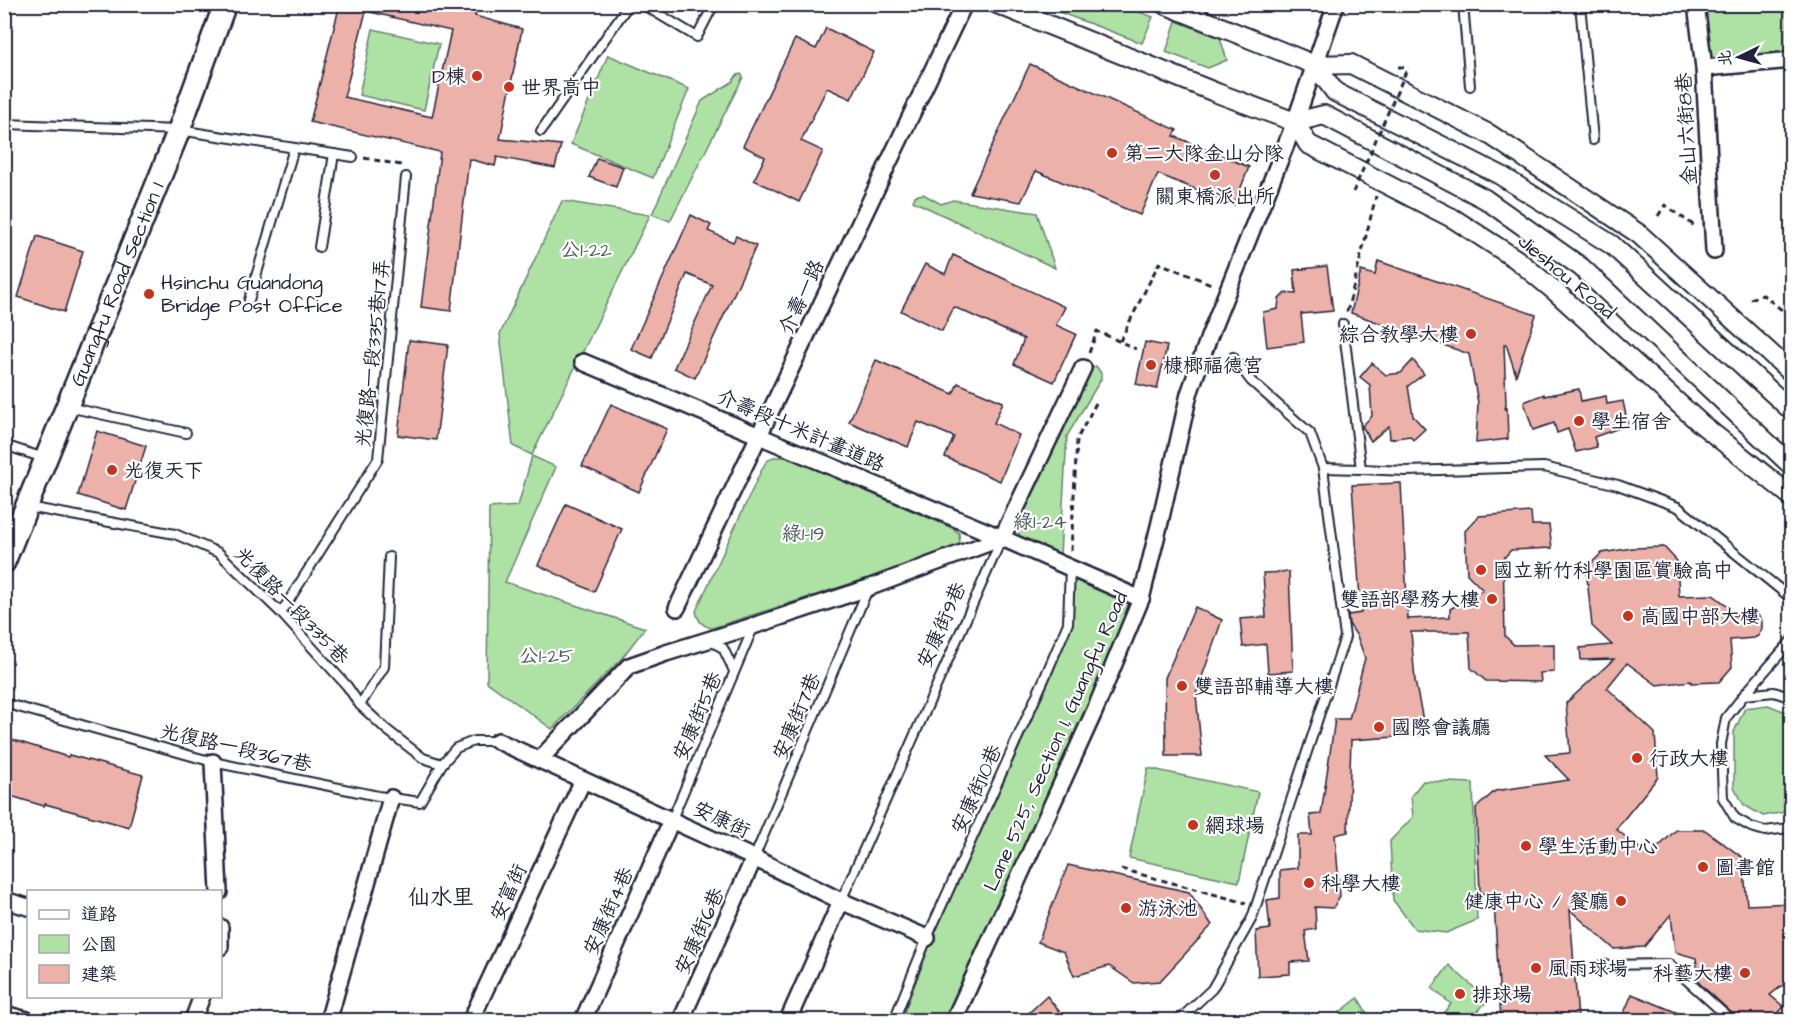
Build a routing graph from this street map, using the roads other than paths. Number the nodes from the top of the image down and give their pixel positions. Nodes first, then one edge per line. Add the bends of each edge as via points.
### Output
1 (225, 4) edge
2 (629, 4) edge
3 (642, 4) edge
4 (714, 4) edge
5 (964, 4) edge
6 (997, 4) edge
7 (1164, 4) edge
8 (1336, 4) edge
9 (1463, 4) edge
10 (1580, 4) edge
11 (1696, 4) edge
12 (1791, 60) edge
13 (1315, 65) junction
14 (1704, 68) junction
15 (1470, 86) dead end
16 (1295, 122) junction
17 (4, 124) edge
18 (179, 130) junction
19 (541, 131) dead end
20 (1593, 140) dead end
21 (294, 148) junction
22 (334, 154) junction
23 (353, 157) road end
24 (406, 177) dead end
25 (1714, 245) road end
26 (319, 247) dead end
27 (249, 300) dead end
28 (1343, 324) road end
29 (1233, 357) dead end
30 (583, 362) dead end
31 (1083, 368) road end
32 (1791, 373) edge
33 (67, 406) junction
34 (1791, 411) edge
35 (186, 433) dead end
36 (759, 435) junction
37 (4, 445) edge
38 (46, 458) junction
39 (1791, 466) edge
40 (1323, 468) junction
41 (1360, 469) junction
42 (1791, 497) edge
43 (27, 507) junction
44 (1002, 538) junction
45 (389, 557) dead end
46 (4, 562) edge
47 (1070, 567) junction
48 (868, 588) junction
49 (1141, 599) junction
50 (1791, 599) edge
51 (677, 608) dead end
52 (280, 613) junction
53 (753, 626) junction
54 (708, 640) junction
55 (1791, 640) edge
56 (734, 671) junction
57 (1744, 695) junction
58 (1791, 698) edge
59 (4, 703) edge
60 (360, 705) junction
61 (498, 741) joint
62 (540, 759) junction
63 (213, 762) junction
64 (442, 764) junction
65 (583, 780) junction
66 (391, 798) junction
67 (672, 819) junction
68 (1791, 826) edge
69 (754, 858) junction
70 (219, 890) edge
71 (4, 900) edge
72 (841, 901) junction
73 (27, 907) edge
74 (927, 938) junction
75 (1601, 965) dead end
76 (201, 998) edge
77 (4, 1014) edge
78 (329, 1018) dead end
79 (27, 1020) edge
80 (194, 1020) edge
81 (471, 1020) edge
82 (583, 1020) edge
83 (681, 1020) edge
84 (788, 1020) edge
85 (894, 1020) edge
86 (954, 1020) edge
87 (1179, 1020) edge
88 (1731, 1020) edge

1 - 18 main road, Guangfu Road Section 1
2 - 19 lane
3 - 4 lane via 697,37
5 - 36 street, 介壽一路
6 - 16 street
7 - 13 street
8 - 13 street, Lane 525, Section 1, Guangfu Road
9 - 15 lane
10 - 20 lane
11 - 14 street, 金山六街8巷
12 - 14 street
13 - 16 street, Lane 525, Section 1, Guangfu Road
13 - 32 street via 1351,64 1489,134 1639,234
13 - 34 street via 1335,92 1500,175 1612,244
14 - 25 street, 金山六街8巷
16 - 39 street, Jieshou Road via 1324,115 1485,199 1581,267
16 - 42 street, Jieshou Road via 1308,144 1454,219 1516,259 1700,423
16 - 49 street, Lane 525, Section 1, Guangfu Road via 1188,394
17 - 18 lane
18 - 21 lane
18 - 33 main road, Guangfu Road Section 1
21 - 22 lane
21 - 27 lane
22 - 23 lane
22 - 26 lane
24 - 52 lane, 光復路一段335巷17弄 via 378,459
28 - 41 lane
29 - 40 lane via 1251,381 1310,433
30 - 36 street, 介壽段十米計畫道路
31 - 44 street, 安康街9巷
33 - 35 lane
33 - 38 main road, Guangfu Road Section 1
36 - 44 street, 介壽段十米計畫道路
36 - 51 street, 介壽一路
37 - 38 lane
38 - 43 main road, Guangfu Road Section 1
40 - 41 lane
40 - 87 lane via 1345,637 1252,918 1212,989
41 - 50 lane via 1544,467 1618,485 1678,507
43 - 46 main road, Guangfu Road Section 1
43 - 52 lane, 光復路一段335巷 via 175,534 219,553
44 - 47 street, 介壽段十米計畫道路
44 - 48 street
44 - 72 lane, 安康街9巷
45 - 60 lane via 384,667
47 - 49 street
47 - 74 lane, 安康街10巷 via 1068,623
48 - 53 street
48 - 69 lane, 安康街7巷
49 - 86 street, Lane 525, Section 1, Guangfu Road via 1095,710
52 - 60 lane, 光復路一段335巷
53 - 54 street
53 - 56 lane, 安康街5巷
54 - 56 lane via 723,648
54 - 62 street via 629,666
55 - 57 lane
56 - 67 lane, 安康街5巷
57 - 58 lane via 1774,692
57 - 68 lane via 1726,718 1721,744 1722,798 1735,818 1751,827 1765,831
59 - 63 lane, 光復路一段367巷
60 - 64 lane, 光復路一段335巷 via 423,758
61 - 62 street, 安康街
61 - 64 lane via 474,741 456,748
62 - 65 street, 安康街
63 - 66 lane, 光復路一段367巷
63 - 70 street
64 - 66 lane, 光復路一段367巷 via 420,802
65 - 67 street, 安康街
65 - 81 street, 安富街
66 - 78 street
67 - 69 street, 安康街
67 - 82 street, 安康街4巷
69 - 72 street, 安康街
69 - 83 street, 安康街6巷
71 - 73 street
72 - 74 street, 安康街
72 - 84 street
74 - 85 lane, 安康街10巷
75 - 88 lane via 1669,964
76 - 80 street
77 - 79 street

